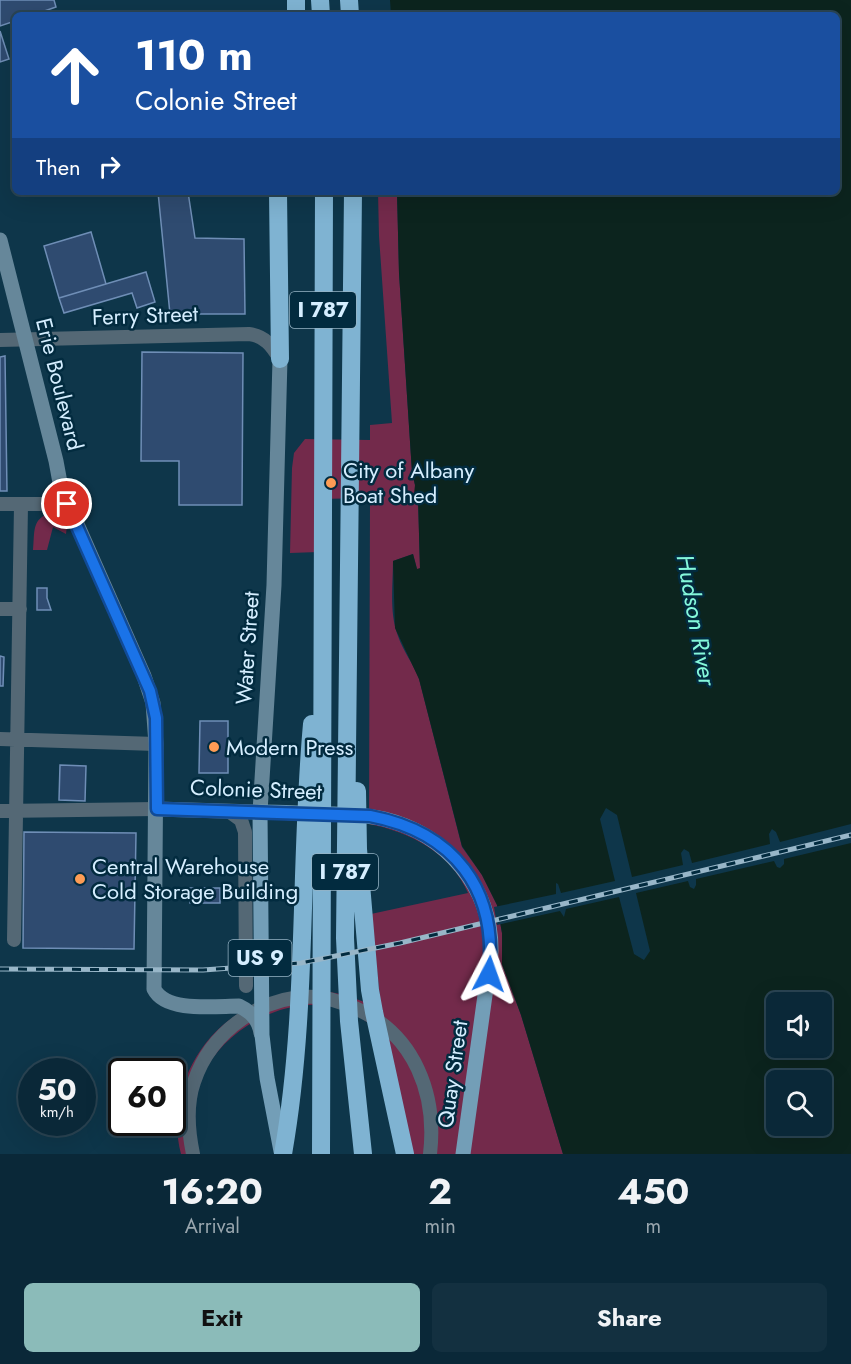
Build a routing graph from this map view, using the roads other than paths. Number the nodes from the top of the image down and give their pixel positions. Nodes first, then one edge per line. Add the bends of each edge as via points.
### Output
1 (278, 195) edge
2 (324, 195) edge
3 (353, 195) edge
4 (0, 240) edge
5 (0, 340) edge
6 (25, 340) junction
7 (280, 359) junction
8 (0, 504) edge
9 (67, 504) junction
10 (21, 505) junction
11 (324, 599) junction
12 (0, 609) edge
13 (20, 609) junction
14 (349, 643) junction
15 (0, 739) edge
16 (18, 740) junction
17 (156, 744) junction
18 (157, 809) junction
19 (0, 811) edge
20 (15, 811) junction
21 (230, 812) junction
22 (260, 812) junction
23 (401, 825) joint
24 (14, 940) dead end
25 (246, 986) dead end
26 (262, 1035) junction
27 (193, 1154) edge
28 (282, 1154) edge
29 (321, 1154) edge
30 (363, 1154) edge
31 (405, 1154) edge
32 (430, 1154) edge
33 (463, 1154) edge

1 - 7 highway
2 - 11 highway, I 787
3 - 14 highway, I 787
4 - 6 street, Erie Boulevard
5 - 6 street, Ferry Street
6 - 7 street, Ferry Street via 249,334 265,339
6 - 9 street, Erie Boulevard
7 - 22 street, Water Street via 274,585
8 - 10 street
9 - 10 street
9 - 17 street, Erie Boulevard via 150,691
10 - 13 street
11 - 28 highway via 307,784 298,1015
11 - 29 highway, I 787
12 - 13 street
13 - 16 street
14 - 30 highway, I 787 via 345,948
14 - 31 highway via 367,963
15 - 16 street
16 - 17 street
16 - 20 street
17 - 18 street, Erie Boulevard
18 - 20 street, Colonie Street
18 - 21 street, Colonie Street
18 - 26 street, Erie Boulevard via 154,989 161,999 172,1004 239,1006 255,1017
19 - 20 street, Colonie Street
20 - 24 street
21 - 22 street, Colonie Street
21 - 25 street via 241,820 245,832
22 - 23 main road, Colonie Street via 370,816
22 - 26 main road, Water Street / US 9
23 - 33 main road, Quay Street via 435,842 459,863 476,887 489,921 489,974
26 - 28 main road, Water Street / US 9
27 - 32 street via 189,1112 194,1082 204,1059 234,1025 259,1010 277,1002 308,997 327,998 362,1011 394,1034 415,1061 426,1087 432,1133

